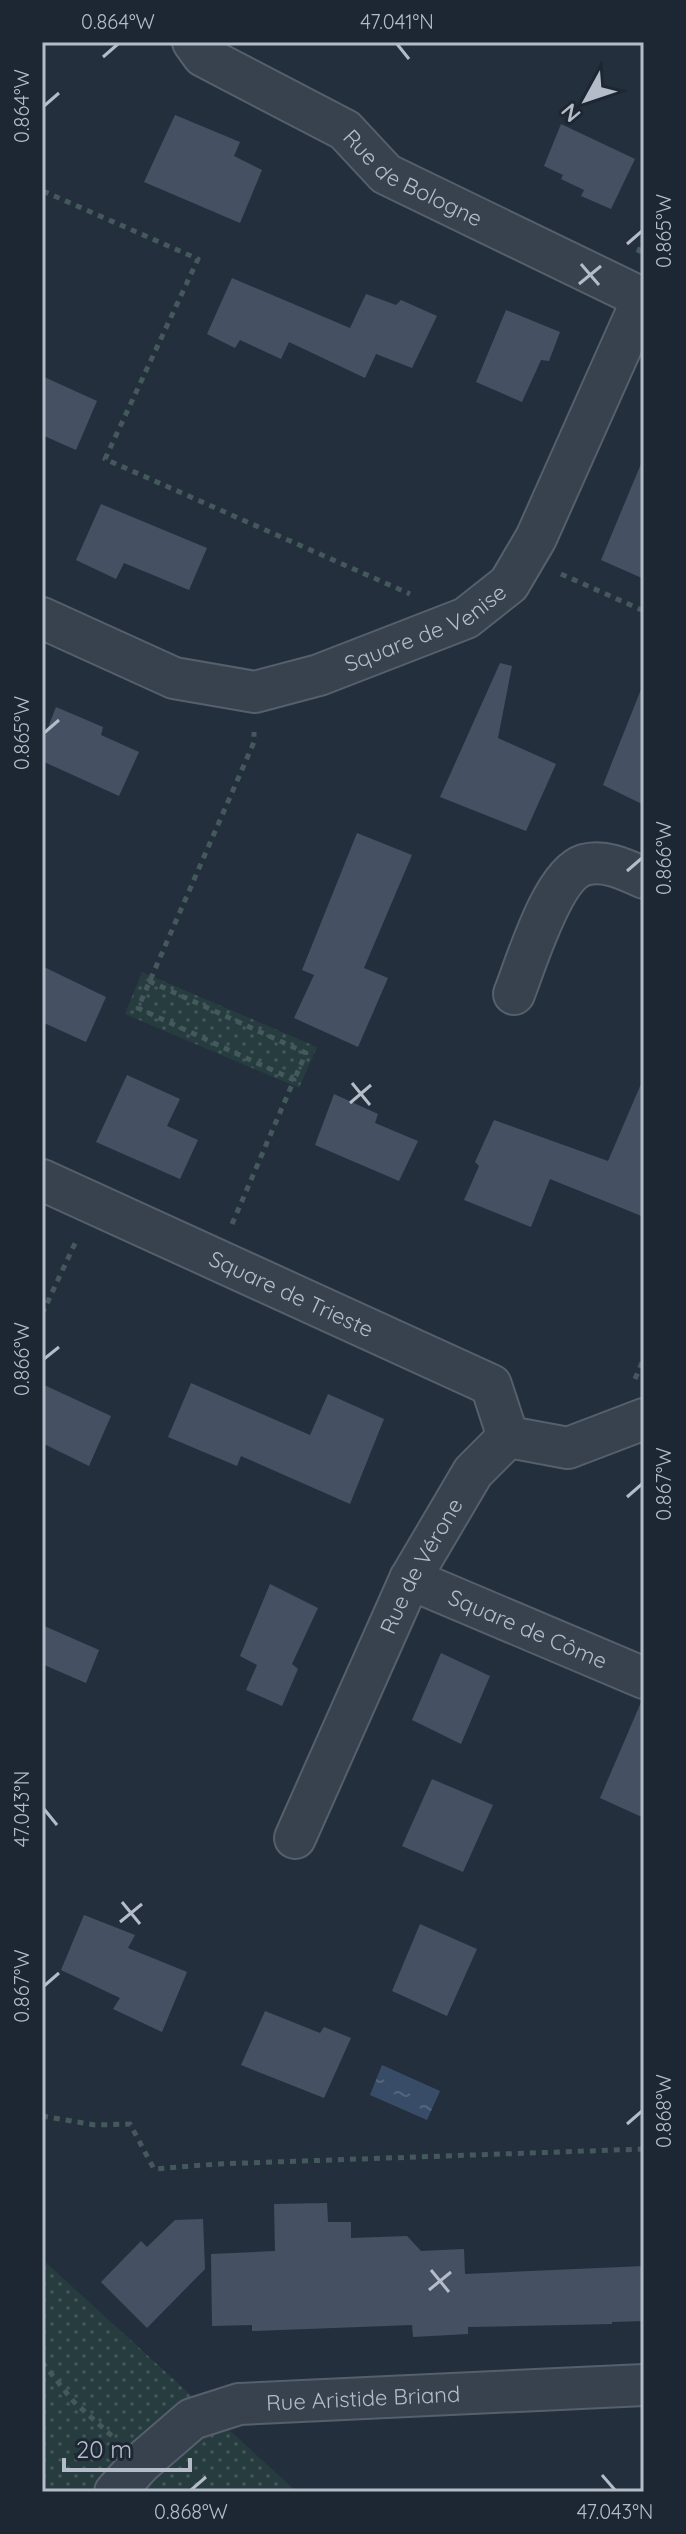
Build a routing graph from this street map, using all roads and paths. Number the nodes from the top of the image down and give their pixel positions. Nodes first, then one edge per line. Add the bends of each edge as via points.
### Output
1 (193, 42) edge
2 (43, 191) edge
3 (644, 299) edge
4 (525, 557) junction
5 (644, 611) edge
6 (42, 618) edge
7 (466, 618) junction
8 (255, 692) junction
9 (644, 878) edge
10 (149, 981) junction
11 (514, 994) dead end
12 (294, 1080) junction
13 (42, 1180) edge
14 (93, 1202) junction
15 (217, 1259) junction
16 (42, 1314) edge
17 (644, 1419) edge
18 (508, 1437) junction
19 (410, 1579) junction
20 (644, 1678) edge
21 (295, 1838) dead end
22 (42, 2116) edge
23 (644, 2149) edge
24 (42, 2362) edge
25 (644, 2385) edge
26 (141, 2463) junction
27 (115, 2492) edge

1 - 3 street, Rue de Bologne via 203,56 345,130 386,174
2 - 7 path via 198,259 105,459
3 - 4 street, Square de Venise
4 - 5 path
4 - 7 street, Square de Venise via 509,584
6 - 8 street, Square de Venise via 174,678
7 - 8 street, Square de Venise via 319,675
8 - 10 path via 254,742
9 - 11 street via 615,864 584,865 566,877
10 - 12 path via 138,1008
10 - 12 path via 306,1053
12 - 15 path
13 - 14 street, Square de Trieste
14 - 15 street, Square de Trieste
14 - 16 path
15 - 18 street, Square de Trieste via 491,1385
17 - 18 street via 568,1448
18 - 19 street, Rue de Vérone via 473,1472
19 - 20 street, Square de Côme
19 - 21 street, Rue de Vérone
22 - 23 path via 95,2125 130,2124 154,2169
24 - 26 path via 73,2401
25 - 26 street, Rue Aristide Briand via 239,2404 192,2419
26 - 27 street, Rue Aristide Briand

